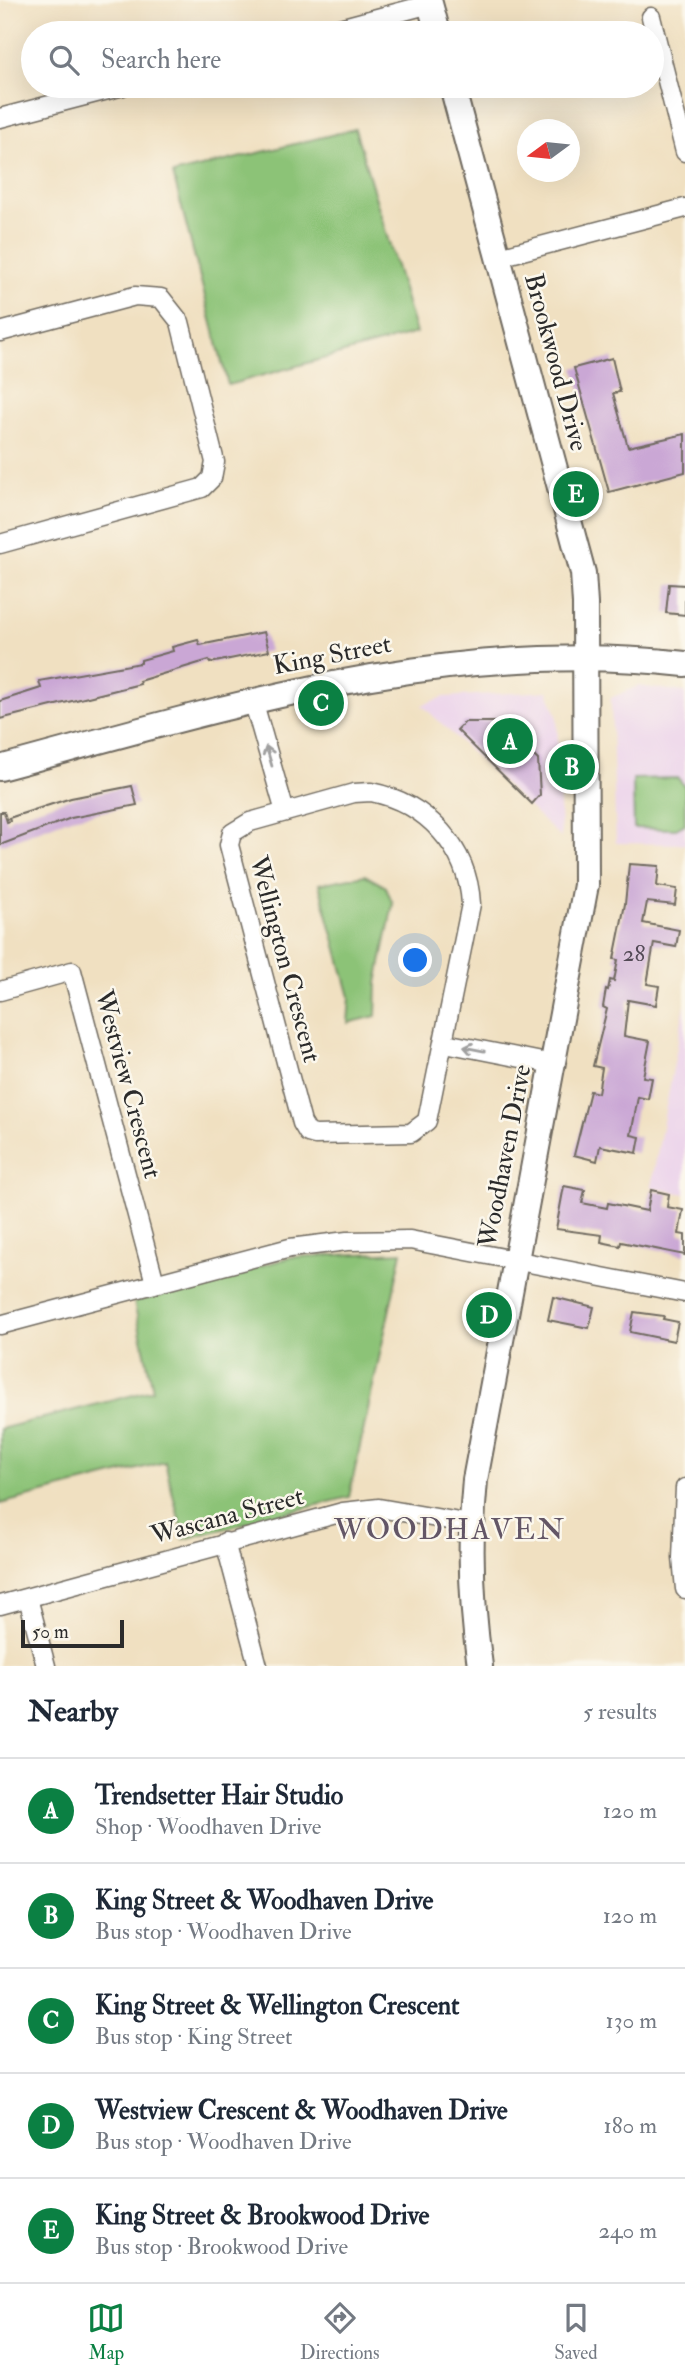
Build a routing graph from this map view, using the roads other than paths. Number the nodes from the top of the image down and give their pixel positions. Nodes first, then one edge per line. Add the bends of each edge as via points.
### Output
1 (430, 2) edge
2 (651, 17) dead end
3 (363, 21) edge
4 (435, 21) edge
5 (652, 21) edge
6 (664, 69) edge
7 (77, 98) edge
8 (455, 98) edge
9 (0, 118) edge
10 (685, 152) edge
11 (685, 208) edge
12 (499, 257) junction
13 (0, 332) edge
14 (0, 544) edge
15 (584, 657) junction
16 (685, 664) edge
17 (253, 700) junction
18 (0, 768) edge
19 (285, 812) junction
20 (0, 990) edge
21 (444, 1043) junction
22 (552, 1064) junction
23 (514, 1260) junction
24 (155, 1283) junction
25 (685, 1293) edge
26 (0, 1325) edge
27 (685, 1488) edge
28 (471, 1524) junction
29 (225, 1542) junction
30 (685, 1589) edge
31 (28, 1598) junction
32 (0, 1605) edge
33 (46, 1666) edge
34 (258, 1666) edge
35 (480, 1666) edge

1 - 3 street
1 - 4 street
2 - 5 street
6 - 10 street
7 - 9 street
8 - 12 street, Brookwood Drive
11 - 12 street
12 - 15 street, Brookwood Drive via 583,573
13 - 14 street via 135,296 161,298 180,323 215,462 212,478 202,488
15 - 16 street, King Street
15 - 17 street, King Street via 421,667
15 - 22 street, Woodhaven Drive via 586,885
17 - 18 street, King Street
19 -> 17 street
19 - 21 street, Wellington Crescent via 354,793 387,795 415,809 456,848 466,867 471,904
19 - 21 street, Wellington Crescent via 240,826 232,833 230,853 308,1133 417,1131 430,1115
20 - 24 street, Westview Crescent via 72,971
22 -> 21 street
22 - 23 street, Woodhaven Drive
23 - 24 street via 410,1240 323,1242
23 - 25 street
23 - 28 street, Woodhaven Drive via 481,1436
24 - 26 street
27 - 30 street
28 - 29 street, Wascana Street via 406,1511 357,1510
28 - 35 street, Woodhaven Drive via 471,1592
29 - 31 street, Wascana Street
29 - 34 street
31 - 32 street, Wascana Street
31 - 33 street

